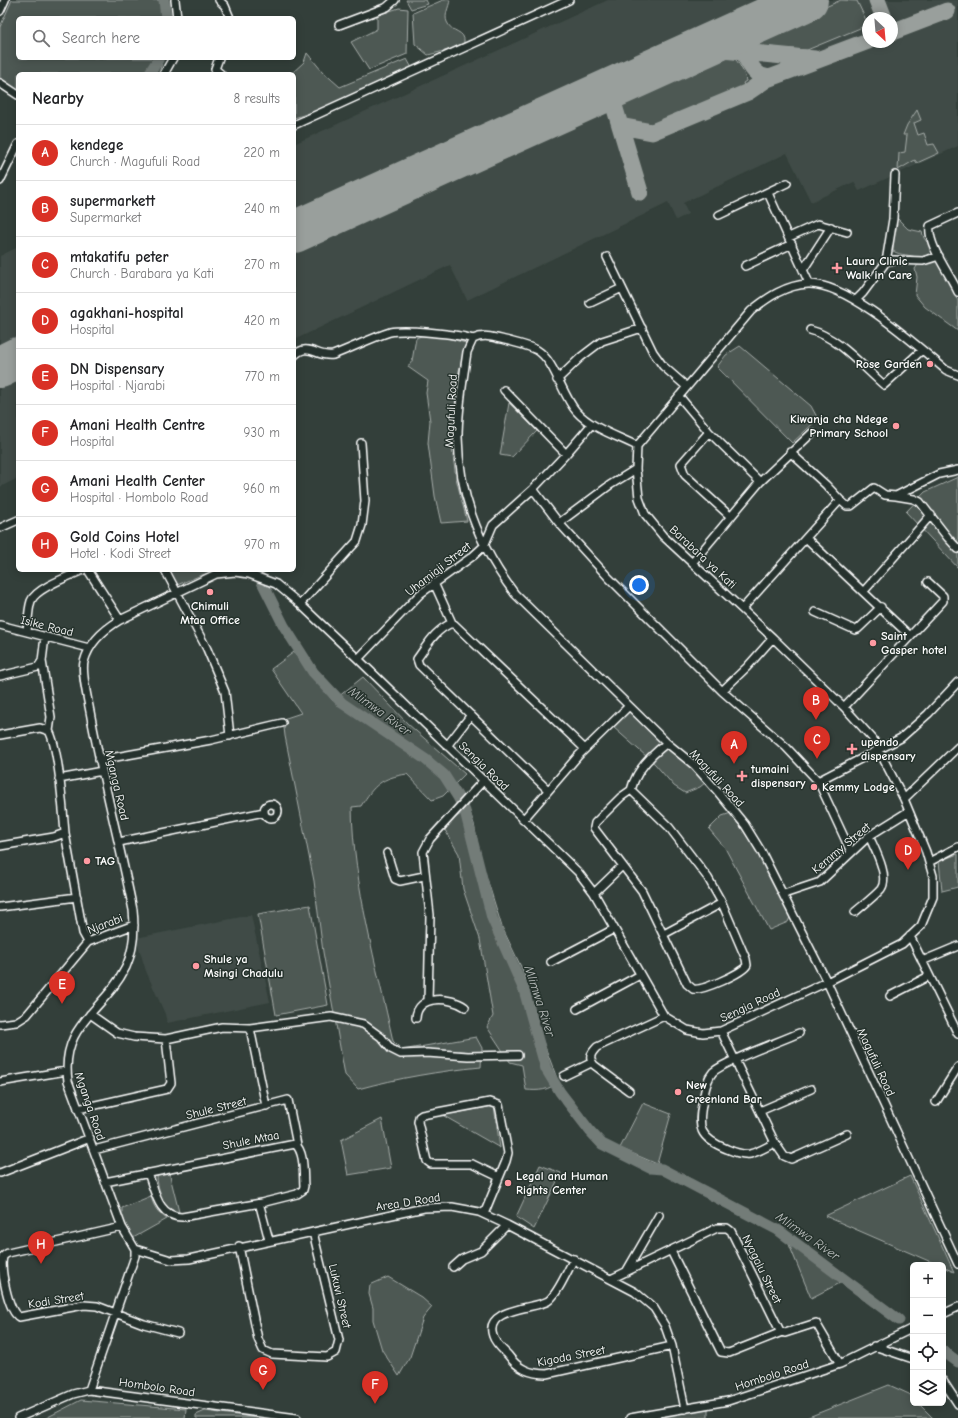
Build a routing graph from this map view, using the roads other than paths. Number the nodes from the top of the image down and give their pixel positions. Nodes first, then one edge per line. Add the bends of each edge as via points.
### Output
1 (5, 0) edge
2 (175, 0) edge
3 (219, 0) edge
4 (395, 0) edge
5 (569, 0) edge
6 (0, 11) edge
7 (177, 16) edge
8 (229, 16) edge
9 (339, 25) dead end
10 (172, 60) edge
11 (218, 60) edge
12 (213, 71) edge
13 (165, 72) edge
14 (0, 83) edge
15 (16, 94) edge
16 (296, 124) edge
17 (16, 148) edge
18 (895, 175) dead end
19 (0, 181) edge
20 (787, 183) dead end
21 (768, 193) junction
22 (958, 213) edge
23 (719, 216) dead end
24 (831, 227) junction
25 (847, 232) dead end
26 (789, 237) junction
27 (792, 244) junction
28 (938, 256) junction
29 (607, 257) dead end
30 (886, 262) junction
31 (745, 266) dead end
32 (803, 270) junction
33 (955, 279) edge
34 (809, 284) junction
35 (622, 288) junction
36 (958, 292) edge
37 (856, 300) junction
38 (590, 303) dead end
39 (642, 328) junction
40 (810, 330) dead end
41 (473, 339) junction
42 (922, 350) junction
43 (296, 354) edge
44 (958, 375) edge
45 (558, 380) junction
46 (687, 387) junction
47 (504, 390) dead end
48 (679, 396) junction
49 (592, 424) junction
50 (709, 432) junction
51 (812, 433) dead end
52 (361, 443) dead end
53 (637, 446) junction
54 (790, 452) junction
55 (566, 454) junction
56 (636, 469) junction
57 (958, 470) edge
58 (760, 482) junction
59 (533, 489) junction
60 (896, 496) junction
61 (840, 500) junction
62 (931, 515) junction
63 (731, 517) junction
64 (16, 521) edge
65 (559, 523) junction
66 (0, 528) edge
67 (807, 539) junction
68 (484, 546) junction
69 (958, 549) edge
70 (692, 563) junction
71 (79, 572) edge
72 (89, 572) edge
73 (166, 572) edge
74 (928, 582) dead end
75 (434, 584) junction
76 (864, 591) junction
77 (176, 592) junction
78 (300, 604) junction
79 (881, 607) junction
80 (742, 609) junction
81 (815, 612) dead end
82 (120, 620) junction
83 (452, 623) junction
84 (0, 626) edge
85 (27, 632) junction
86 (909, 635) junction
87 (45, 637) junction
88 (773, 638) junction
89 (89, 648) junction
90 (358, 659) junction
91 (42, 661) junction
92 (0, 676) edge
93 (958, 682) edge
94 (722, 690) junction
95 (629, 706) junction
96 (844, 707) junction
97 (471, 715) junction
98 (282, 723) dead end
99 (49, 731) junction
100 (0, 735) edge
101 (230, 736) junction
102 (667, 743) junction
103 (447, 746) junction
104 (958, 747) edge
105 (585, 749) junction
106 (880, 750) junction
107 (100, 760) junction
108 (102, 771) junction
109 (59, 779) junction
110 (484, 780) junction
111 (818, 780) junction
112 (548, 790) junction
113 (631, 790) junction
114 (904, 799) junction
115 (909, 811) junction
116 (264, 812) dead end
117 (523, 820) junction
118 (65, 833) junction
119 (869, 836) junction
120 (119, 842) junction
121 (0, 846) edge
122 (958, 847) edge
123 (851, 852) junction
124 (386, 853) dead end
125 (929, 862) junction
126 (622, 866) junction
127 (424, 876) junction
128 (594, 893) junction
129 (784, 894) junction
130 (77, 897) junction
131 (722, 903) junction
132 (0, 907) edge
133 (855, 912) dead end
134 (134, 925) junction
135 (614, 929) junction
136 (664, 934) junction
137 (910, 936) junction
138 (88, 942) junction
139 (958, 946) edge
140 (551, 962) dead end
141 (922, 962) junction
142 (640, 976) junction
143 (929, 976) junction
144 (827, 982) junction
145 (890, 996) dead end
146 (428, 1001) junction
147 (465, 1007) dead end
148 (577, 1009) dead end
149 (90, 1014) junction
150 (664, 1016) junction
151 (416, 1018) dead end
152 (955, 1021) edge
153 (0, 1024) edge
154 (250, 1028) junction
155 (721, 1030) junction
156 (799, 1033) dead end
157 (958, 1034) edge
158 (166, 1039) junction
159 (518, 1054) dead end
160 (736, 1060) junction
161 (592, 1063) junction
162 (958, 1067) edge
163 (66, 1071) junction
164 (564, 1076) dead end
165 (0, 1082) edge
166 (811, 1089) dead end
167 (629, 1091) dead end
168 (936, 1102) dead end
169 (266, 1106) junction
170 (78, 1109) junction
171 (760, 1111) junction
172 (847, 1134) dead end
173 (90, 1138) junction
174 (775, 1142) junction
175 (298, 1145) junction
176 (94, 1150) junction
177 (0, 1173) edge
178 (148, 1173) junction
179 (499, 1177) junction
180 (105, 1182) junction
181 (261, 1203) junction
182 (484, 1214) junction
183 (659, 1215) dead end
184 (507, 1225) junction
185 (122, 1227) junction
186 (313, 1232) junction
187 (269, 1240) junction
188 (239, 1246) junction
189 (135, 1249) junction
190 (671, 1251) junction
191 (574, 1259) junction
192 (958, 1264) edge
193 (453, 1267) dead end
194 (626, 1272) junction
195 (611, 1279) junction
196 (958, 1308) edge
197 (116, 1312) junction
198 (946, 1313) edge
199 (910, 1329) edge
200 (782, 1332) junction
201 (178, 1334) dead end
202 (672, 1346) junction
203 (874, 1346) junction
204 (910, 1358) edge
205 (840, 1364) junction
206 (946, 1386) edge
207 (89, 1390) junction
208 (958, 1404) edge
209 (685, 1409) junction
210 (18, 1418) edge
211 (297, 1418) edge
212 (630, 1418) edge

1 - 6 street
2 - 7 street
3 - 8 street via 226,6
4 - 9 street via 387,7
5 - 16 street
10 - 13 street
11 - 12 street
14 - 15 street
17 - 19 street
18 - 30 street via 893,219
20 - 21 street
21 - 23 street
21 - 26 street
22 - 28 street via 930,226 929,232
24 - 25 street
24 - 26 street via 818,224
24 - 32 street
26 - 27 street
27 - 31 street
27 - 32 street
28 - 30 street via 923,261
28 - 33 street
29 - 35 street
30 - 37 street
32 - 34 street
33 - 36 street
34 - 37 street via 836,289
34 - 46 street via 789,287 762,302
35 - 38 street
35 - 39 street
37 - 42 street
39 - 45 street via 602,341 585,353
39 - 46 street via 663,366
40 - 42 street via 832,340 884,386
41 - 43 street via 451,334 392,332 333,355 323,355 307,349
41 - 45 street via 486,336 538,351 549,363
41 - 68 street, Magufuli Road via 467,352 458,436 467,498
42 - 44 street via 946,370
45 - 49 street via 577,412
46 - 48 street
47 - 55 street
48 - 50 street
48 - 53 street
49 - 53 street
49 - 55 street, Uhamiaji Street
50 - 58 street
50 - 63 street via 682,461 681,468 685,475
51 - 54 street
52 - 78 street via 365,501 357,541
53 - 56 street, Barabara ya Kati
54 - 58 street
54 - 61 street
55 - 59 street, Uhamiaji Street
56 - 65 street
56 - 70 street, Barabara ya Kati via 638,498 645,514
57 - 60 street via 939,474
58 - 63 street
59 - 65 street
59 - 68 street, Uhamiaji Street via 493,525
60 - 61 street via 885,495 874,488 851,506
60 - 62 street via 920,502
61 - 67 street
62 - 69 street
62 - 76 street
63 - 70 street
64 - 66 street
65 - 94 street via 608,577
67 - 76 street
67 - 80 street
68 - 75 street, Uhamiaji Street
68 - 95 street, Magufuli Road via 515,594
70 - 80 street, Barabara ya Kati
71 - 85 street via 34,595
72 - 82 street
73 - 77 street
74 - 86 street via 944,598
75 - 83 street
75 - 90 street, Uhamiaji Street via 420,594
76 - 79 street
77 - 78 street, Sengia Road via 216,574 235,572 249,574 276,584
77 - 82 street, Sengia Road
77 - 101 street via 207,649 225,692
78 - 90 street, Sengia Road
79 - 81 street via 854,630
79 - 86 street
80 - 88 street, Barabara ya Kati
82 - 89 street, Sengia Road via 108,627
83 - 97 street via 436,633 417,662
83 - 105 street
84 - 85 street, Isike Road
85 - 87 street, Isike Road
86 - 96 street
87 - 89 street, Isike Road
87 - 91 street
88 - 94 street
88 - 96 street, Barabara ya Kati
89 - 107 street, Mganga Road via 84,664
90 - 103 street, Sengia Road
91 - 92 street via 35,669
91 - 99 street via 51,717
93 - 106 street via 901,738
94 - 111 street via 786,747
95 - 102 street, Magufuli Road
95 - 105 street
96 - 106 street, Barabara ya Kati
97 - 103 street
97 - 112 street
98 - 101 street
99 - 100 street via 40,728
99 - 109 street
101 - 107 street
102 - 113 street via 647,762 633,782
102 - 129 street, Magufuli Road via 694,765 745,825
103 - 110 street, Sengia Road
104 - 114 street
105 - 112 street
106 - 111 street
106 - 114 street, Barabara ya Kati
107 - 108 street, Mganga Road
108 - 109 street
108 - 120 street, Mganga Road
109 - 118 street
110 - 117 street, Sengia Road
110 - 127 street via 424,848
111 - 123 street
112 - 117 street
113 - 126 street via 594,826 595,831
113 - 131 street via 669,827 708,878
114 - 115 street, Barabara ya Kati
115 - 119 street, Kemmy Street
115 - 125 street, Barabara ya Kati
116 - 120 street
117 - 128 street, Sengia Road via 578,872
118 - 121 street
118 - 130 street
119 - 123 street, Kemmy Street
119 - 133 street via 881,865 884,882 881,889
120 - 134 street, Mganga Road
122 - 125 street
123 - 129 street, Kemmy Street via 820,882
124 - 127 street via 394,879 400,881
125 - 137 street, Barabara ya Kati via 933,876 933,897 921,926
126 - 128 street
126 - 136 street via 642,891
127 - 146 street via 430,916
128 - 135 street, Sengia Road
129 - 144 street, Magufuli Road
130 - 132 street
130 - 138 street via 83,933
131 - 136 street
131 - 136 street via 746,959 747,965 742,971 702,989 693,989 687,984
134 - 138 street, Njarabi
134 - 149 street, Mganga Road via 133,946 126,968
135 - 140 street
135 - 142 street, Sengia Road
137 - 141 street
137 - 144 street, Barabara ya Kati via 902,944
138 - 153 street, Njarabi via 27,1015 16,1022
139 - 141 street
141 - 143 street
142 - 148 street
142 - 150 street, Sengia Road
143 - 145 street
143 - 152 street
144 - 155 street, Sengia Road
144 - 192 street, Magufuli Road
146 - 147 street via 452,1000
146 - 151 street via 419,1007
149 - 158 street via 117,1033
149 - 163 street, Mganga Road via 78,1028 68,1048
150 - 155 street, Sengia Road via 687,1030 703,1033
150 - 161 street via 597,1047 590,1055
152 - 157 street
154 - 158 street via 222,1027
154 - 159 street via 331,1016 363,1024 382,1037 391,1049 401,1054
154 - 169 street
155 - 160 street
156 - 160 street
158 - 170 street via 171,1082 167,1089
160 - 171 street
160 - 174 street via 718,1069 708,1078 700,1115 701,1129 710,1142 742,1154 758,1151
161 - 164 street
161 - 167 street
162 - 168 street
163 - 165 street
163 - 170 street, Mganga Road
166 - 171 street
169 - 175 street, Shule Street via 288,1100
169 - 176 street, Shule Street
170 - 173 street, Mganga Road
171 - 174 street
172 - 174 street via 791,1159 784,1156
173 - 176 street, Mganga Road
173 - 177 street
175 - 178 street, Shule Mtaa via 292,1143
175 - 181 street, Shule Mtaa via 303,1190 297,1194
176 - 180 street, Mganga Road
178 - 180 street, Shule Mtaa
178 - 181 street via 162,1208 171,1216 182,1217
179 - 179 street via 508,1154 501,1108 497,1103 419,1117 427,1161 431,1164 472,1164
179 - 182 street
180 - 185 street, Mganga Road
181 - 187 street
182 - 184 street, Area D Road
182 - 186 street, Area D Road via 452,1206 424,1208
183 - 194 street
184 - 191 street, Area D Road
184 - 193 street via 481,1251 462,1259
185 - 189 street, Mganga Road
185 - 197 street, Kodi Street via 8,1253 2,1258 1,1266 3,1287 11,1310 18,1317 84,1305
186 - 187 street, Area D Road
186 - 188 street, Lukuvi Street via 338,1340 336,1352 327,1357 272,1354 263,1350 258,1339
187 - 188 street, Area D Road
188 - 189 street, Area D Road via 171,1260
189 - 197 street via 135,1256
190 - 194 street, Nyagalu Street
190 - 200 street via 721,1352 729,1353
190 - 200 street, Nyagalu Street via 717,1228 730,1229
191 - 195 street, Area D Road
191 - 202 street, Kigoda Street via 548,1301 510,1311 494,1322 493,1337 520,1368 533,1374 547,1374
194 - 195 street, Nyagalu Street
195 - 202 street, Area D Road via 635,1292 654,1308 665,1326
196 - 198 street
197 - 201 street
197 - 207 street
199 - 203 street, Hombolo Road
200 - 205 street via 816,1323
202 - 209 street, Area D Road
203 - 204 street
203 - 205 street, Hombolo Road
205 - 209 street, Hombolo Road via 728,1401
206 - 208 street
207 - 210 street, Hombolo Road via 73,1394
207 - 211 street, Hombolo Road
209 - 212 street, Hombolo Road

